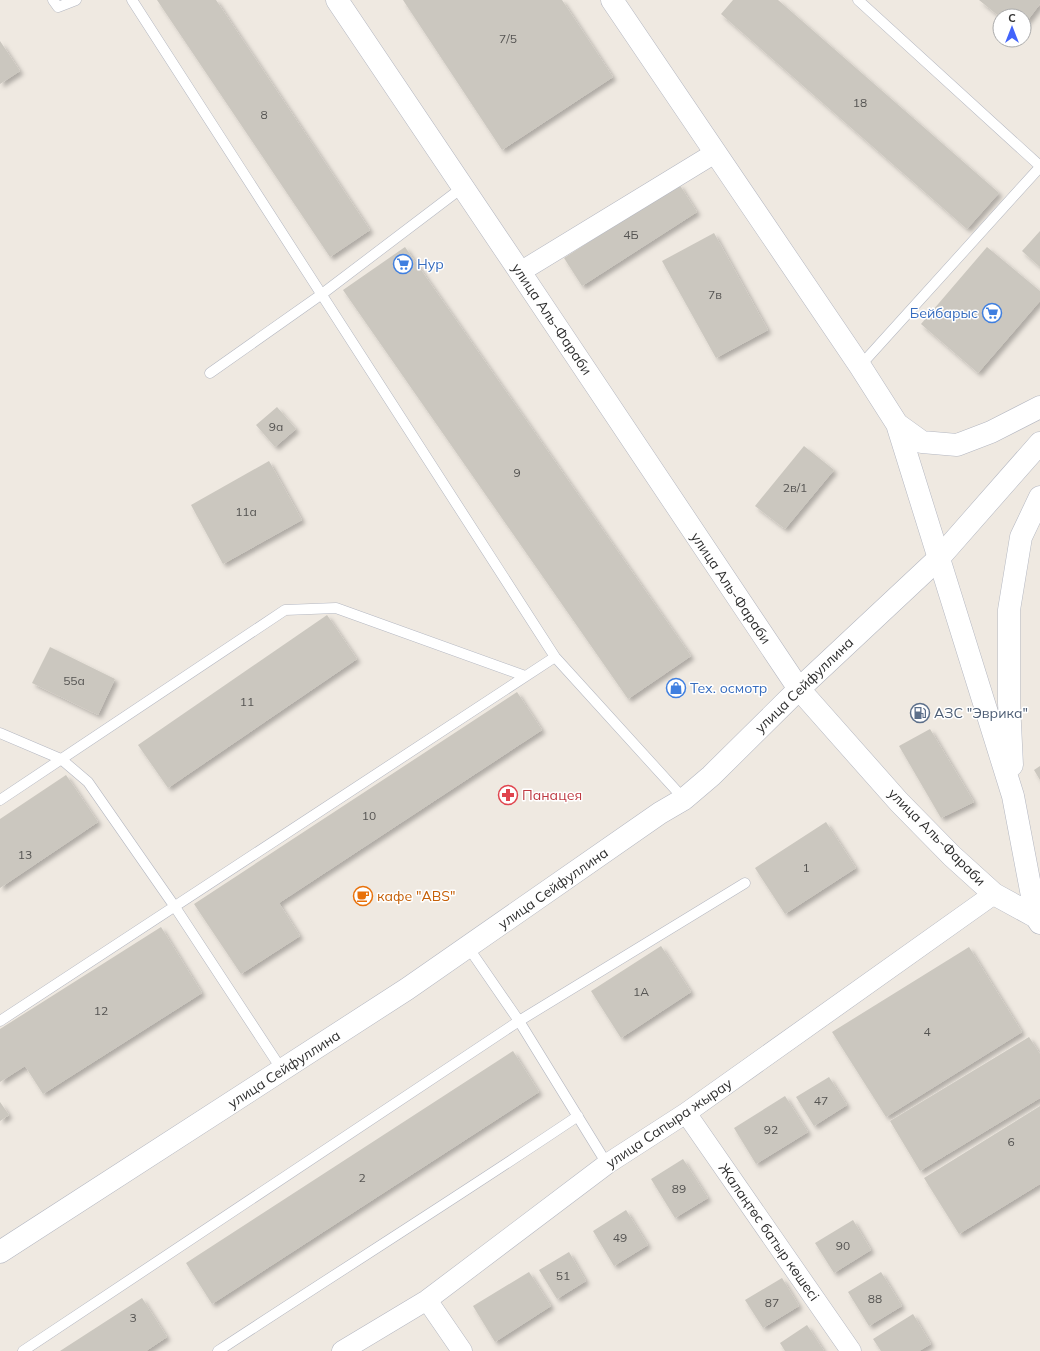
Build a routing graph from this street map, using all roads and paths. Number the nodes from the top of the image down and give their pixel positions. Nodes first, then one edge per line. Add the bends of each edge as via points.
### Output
1 (53, 0) edge
2 (76, 0) edge
3 (132, 0) edge
4 (337, 0) edge
5 (612, 0) edge
6 (858, 0) edge
7 (716, 153) junction
8 (1040, 167) edge
9 (463, 187) junction
10 (520, 272) junction
11 (322, 294) junction
12 (860, 366) junction
13 (210, 373) dead end
14 (1040, 407) edge
15 (897, 424) junction
16 (1040, 443) edge
17 (1040, 497) edge
18 (939, 558) junction
19 (555, 657) junction
20 (525, 676) junction
21 (799, 689) junction
22 (0, 733) edge
23 (61, 759) junction
24 (1013, 796) junction
25 (684, 799) junction
26 (0, 800) edge
27 (746, 883) dead end
28 (994, 894) junction
29 (175, 907) junction
30 (1038, 920) edge
31 (468, 947) junction
32 (0, 1021) edge
33 (519, 1021) junction
34 (282, 1070) junction
35 (686, 1113) junction
36 (578, 1116) junction
37 (607, 1164) junction
38 (0, 1252) edge
39 (427, 1300) junction
40 (23, 1351) edge
41 (218, 1351) edge
42 (342, 1351) edge
43 (462, 1351) edge
44 (851, 1351) edge

1 - 2 lane via 58,7
3 - 11 lane
4 - 9 main road, улица Аль-Фараби
5 - 7 main road, улица Аль-Фараби
6 - 8 lane
7 - 10 street
7 - 12 main road, улица Аль-Фараби
8 - 12 lane
9 - 10 main road, улица Аль-Фараби
9 - 11 lane
10 - 21 main road, улица Аль-Фараби
11 - 13 lane
11 - 19 lane
12 - 15 main road, улица Аль-Фараби
14 - 15 main road via 991,432 957,445 922,442
15 - 18 main road, улица Аль-Фараби
16 - 18 main road, улица Сейфуллина
17 - 24 main road via 1021,538 1009,610
18 - 21 main road, улица Сейфуллина
18 - 24 main road, улица Аль-Фараби
19 - 20 lane
19 - 25 lane
20 - 23 lane via 336,608 285,610
20 - 29 lane
21 - 25 main road, улица Сейфуллина via 711,776
21 - 28 main road, улица Аль-Фараби via 905,808
22 - 23 lane
23 - 26 lane
23 - 29 lane via 88,782
24 - 30 main road, улица Аль-Фараби
25 - 31 main road, улица Сейфуллина via 660,813
27 - 33 lane
28 - 30 main road, улица Аль-Фараби
28 - 35 street, улица Сапыра жырау
29 - 32 lane
29 - 34 lane
31 - 33 lane
31 - 34 main road, улица Сейфуллина via 407,990
33 - 36 lane
33 - 40 lane
34 - 38 main road, улица Сейфуллина
35 - 37 street, улица Сапыра жырау
35 - 44 street, Жалаңтөс батыр көшесі
36 - 37 lane
36 - 41 lane
37 - 39 street, улица Сапыра жырау
39 - 42 street, улица Сапыра жырау
39 - 43 street

